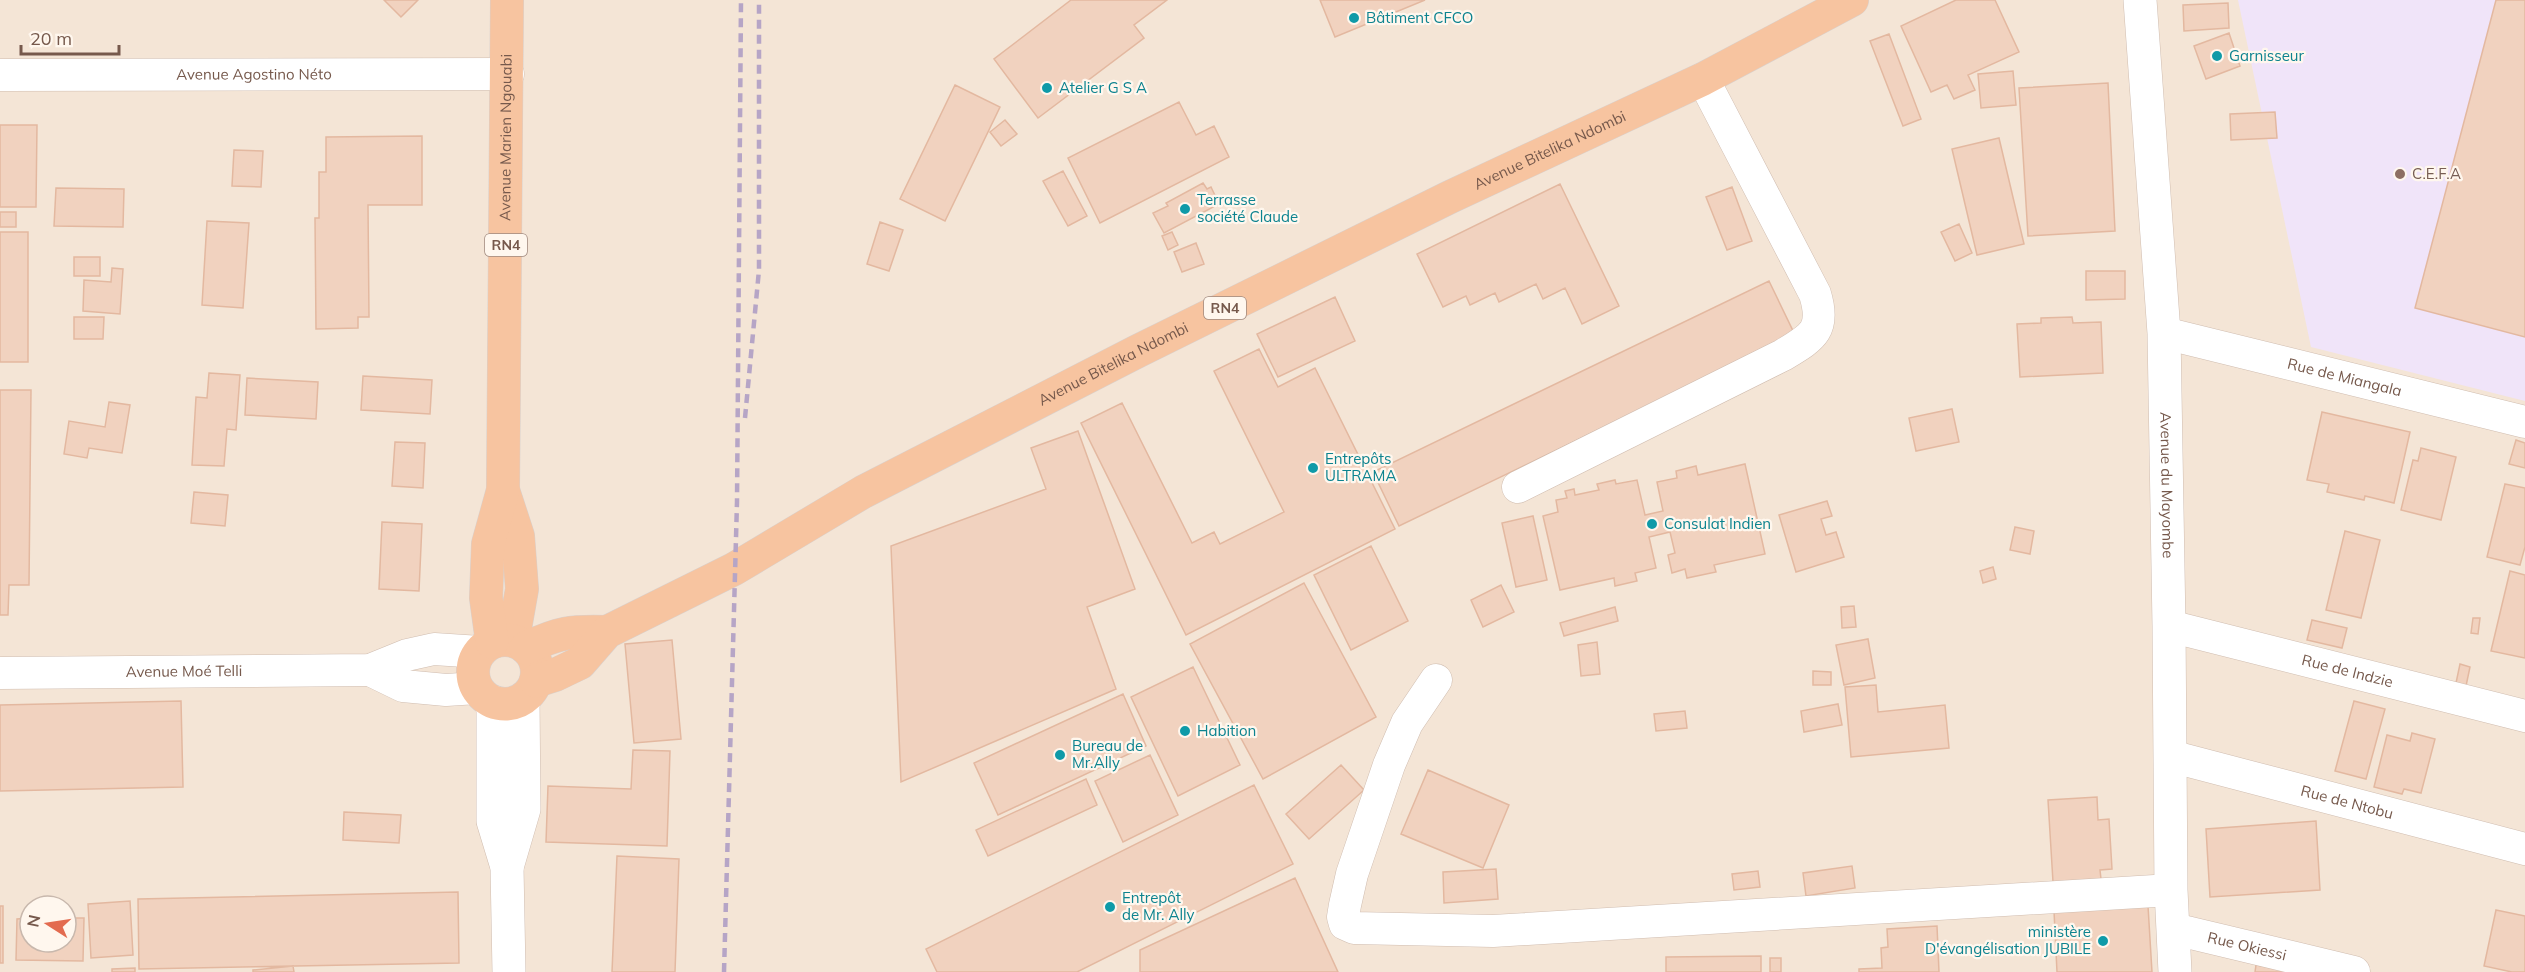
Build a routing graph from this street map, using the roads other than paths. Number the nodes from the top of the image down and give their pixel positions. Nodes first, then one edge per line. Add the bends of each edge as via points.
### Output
1 (507, 0) edge
2 (1852, 0) edge
3 (2140, 0) edge
4 (508, 74) junction
5 (0, 75) edge
6 (1703, 79) junction
7 (2164, 333) junction
8 (2525, 422) edge
9 (1518, 488) dead end
10 (2169, 626) junction
11 (607, 633) junction
12 (502, 646) junction
13 (370, 670) junction
14 (0, 673) edge
15 (1436, 680) dead end
16 (507, 692) junction
17 (2525, 716) edge
18 (2170, 756) junction
19 (2525, 849) edge
20 (2171, 890) junction
21 (2174, 929) junction
22 (509, 972) edge
23 (2175, 972) edge
24 (2354, 972) edge

1 - 4 highway, Avenue Marien Ngouabi / RN4
2 - 6 highway, Avenue Bitelika Ndombi / RN4
3 - 7 street, Avenue du Mayombe
4 - 5 street, Avenue Agostino Néto
4 - 12 highway, Avenue Marien Ngouabi / RN4 via 503,490 518,536 522,589
6 - 9 street via 1815,294 1821,316 1819,325 1783,355
6 - 11 highway, Avenue Bitelika Ndombi / RN4 via 1138,351 863,492 734,569
7 - 8 street, Rue de Miangala
7 - 10 street, Avenue du Mayombe
10 - 17 street, Rue de Indzie
10 - 18 street, Avenue du Mayombe
11 - 12 highway via 572,631
11 - 16 highway, RN4 via 580,663
12 - 13 street, Avenue Moé Telli via 434,649
12 - 16 highway, RN4 via 473,667 473,678
12 - 16 highway via 535,660 537,671
13 - 14 street, Avenue Moé Telli
13 - 16 street, Avenue Moé Telli via 404,686
15 - 20 street via 1407,723 1375,803 1345,905 1343,917 1354,928 1493,931
16 - 22 street via 493,821 507,867
18 - 19 street, Rue de Ntobu
18 - 20 street, Avenue du Mayombe
20 - 21 street, Avenue du Mayombe
21 - 23 street, Avenue du Mayombe
21 - 24 street, Rue Okiessi

